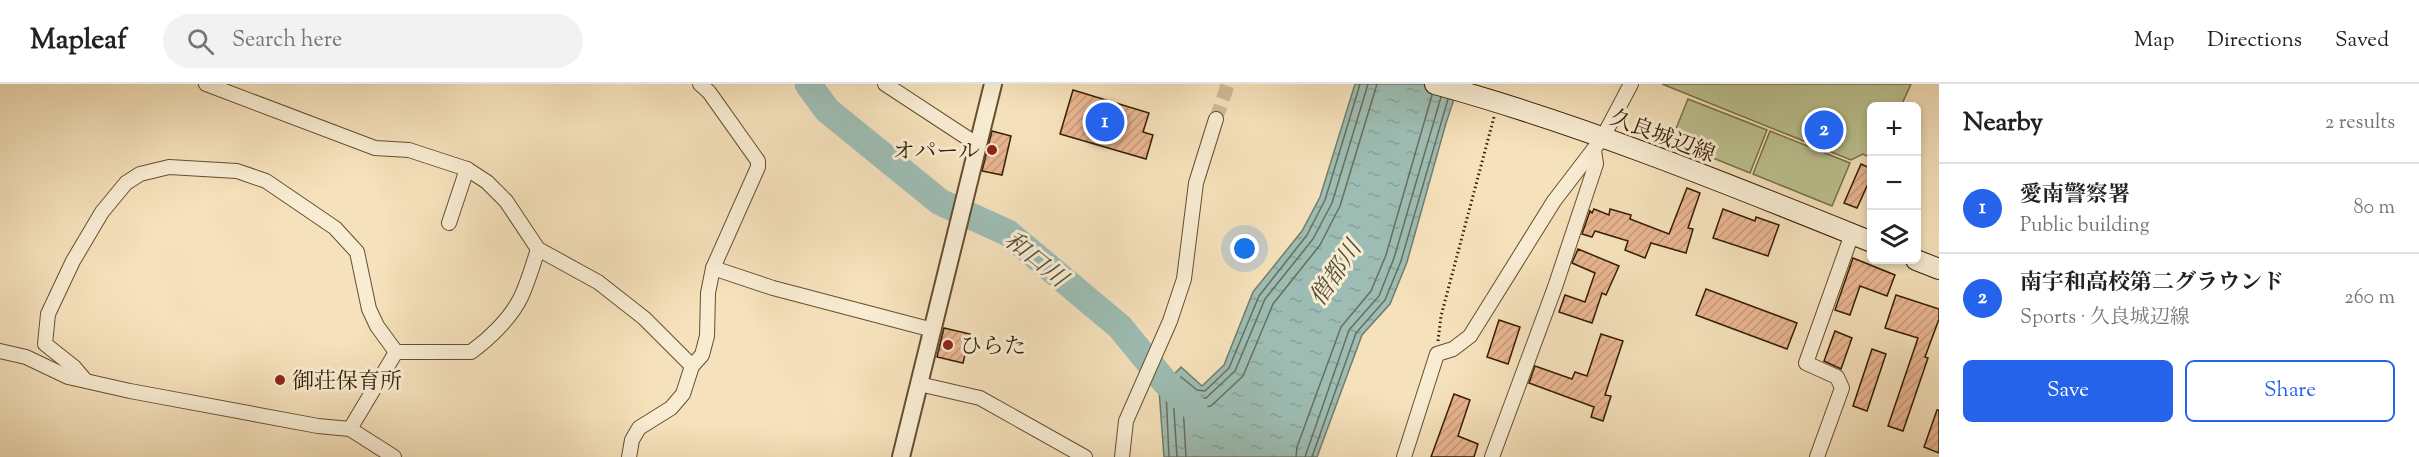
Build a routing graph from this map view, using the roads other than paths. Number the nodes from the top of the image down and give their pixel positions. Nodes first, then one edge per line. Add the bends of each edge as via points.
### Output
1 (207, 84) edge
2 (700, 84) edge
3 (885, 84) edge
4 (993, 84) edge
5 (1435, 84) edge
6 (1631, 84) edge
7 (1216, 119) tunnel mouth
8 (1598, 144) junction
9 (978, 145) junction
10 (467, 169) junction
11 (449, 223) dead end
12 (1852, 234) junction
13 (1867, 240) edge
14 (538, 249) junction
15 (1921, 262) edge
16 (713, 268) junction
17 (1939, 269) edge
18 (933, 330) junction
19 (0, 351) edge
20 (396, 352) junction
21 (693, 366) junction
22 (85, 380) junction
23 (919, 384) junction
24 (350, 429) junction
25 (394, 457) edge
26 (629, 457) edge
27 (902, 457) edge
28 (1085, 457) edge
29 (1122, 457) edge
30 (1404, 457) edge
31 (1492, 457) edge
32 (1817, 457) edge

1 - 10 street via 375,148 409,150
2 - 16 street via 758,161
3 - 9 street
4 - 9 street
5 - 8 main road, 久良城辺線 via 1492,100
6 - 8 street
7 - 29 street via 1196,183 1184,279 1126,421
8 - 12 main road, 久良城辺線
8 - 30 street via 1554,201 1470,336 1453,349 1437,354
8 - 31 street via 1596,164 1555,287
9 - 18 street
10 - 11 street
10 - 14 street via 506,201
12 - 13 main road, 久良城辺線
12 - 32 street via 1806,363 1837,377 1842,388
14 - 20 street via 520,298 508,316 471,352
14 - 21 street via 598,282 644,318
15 - 17 main road
16 - 18 street
16 - 21 street via 706,336 702,355
18 - 23 street
19 - 22 street
20 - 22 street via 369,309 357,252 335,228 266,180 237,171 169,167 140,174 126,183 102,212 48,314 45,344
20 - 24 street
21 - 26 street via 683,394 671,408 639,428
22 - 24 street via 130,392
23 - 27 street
23 - 28 street via 980,398
24 - 25 street

